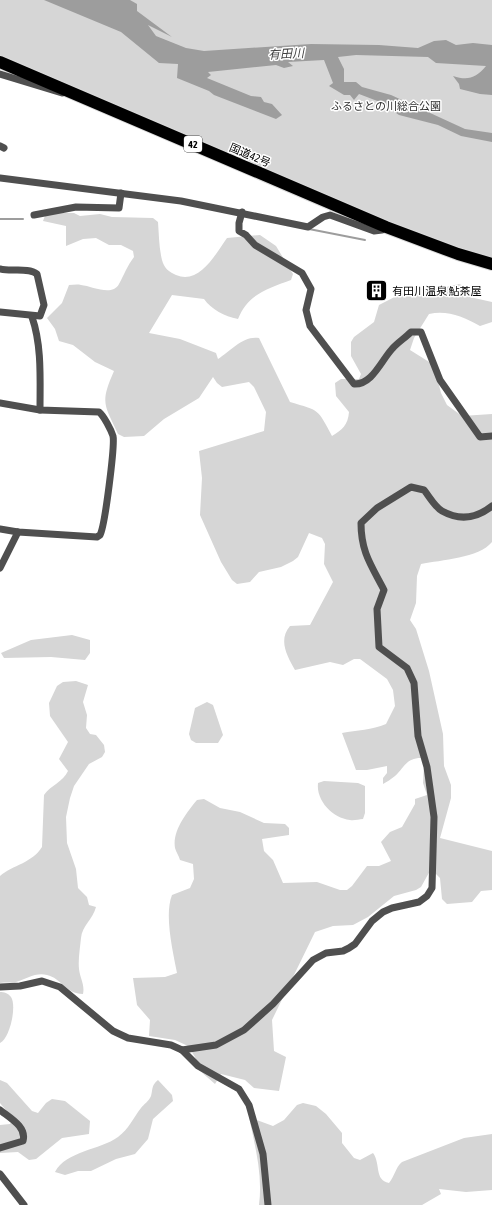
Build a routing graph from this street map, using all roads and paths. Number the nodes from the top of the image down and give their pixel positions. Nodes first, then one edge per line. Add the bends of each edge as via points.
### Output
1 (0, 62) edge
2 (0, 74) edge
3 (70, 92) junction
4 (0, 178) edge
5 (121, 193) junction
6 (242, 212) junction
7 (34, 215) dead end
8 (386, 226) junction
9 (492, 264) edge
10 (0, 269) edge
11 (0, 312) edge
12 (32, 317) junction
13 (0, 403) edge
14 (40, 410) junction
15 (492, 436) edge
16 (492, 506) edge
17 (0, 529) edge
18 (18, 532) junction
19 (0, 568) edge
20 (0, 987) edge
21 (182, 1050) junction
22 (0, 1110) edge
23 (0, 1148) edge
24 (0, 1174) edge
25 (24, 1205) edge
26 (268, 1205) edge

1 - 3 highway, 国道42号 / 42
2 - 3 street via 56,92
3 - 8 highway, 国道42号 / 42
4 - 5 street
5 - 6 street
5 - 7 street via 119,208 76,207
6 - 8 street via 308,227 330,215 374,231 382,230
6 - 15 street via 239,231 255,245 295,268 306,279 311,290 306,310 310,326 354,384 361,385 368,381 392,348 411,332 421,332 440,380 453,400 480,437
8 - 9 highway, 国道42号 / 42 via 458,254
10 - 12 street via 34,271 37,274 44,309 40,316
11 - 12 street
12 - 14 street via 38,336
13 - 14 street
14 - 18 street via 94,411 102,414 113,438 103,530 97,537
16 - 21 street via 474,517 458,516 441,511 424,490 411,487 377,508 361,523 361,540 365,553 384,590 377,609 379,647 407,668 414,683 418,736 427,767 434,817 432,888 420,902 382,912 349,948 326,953 313,960 273,1004 244,1030 216,1045
17 - 18 street
18 - 19 street
20 - 21 street via 42,981 60,987 113,1031 128,1038 171,1045
21 - 26 street via 198,1066 239,1090 248,1105 263,1154
22 - 23 street via 20,1126 24,1136 23,1141
24 - 25 street

